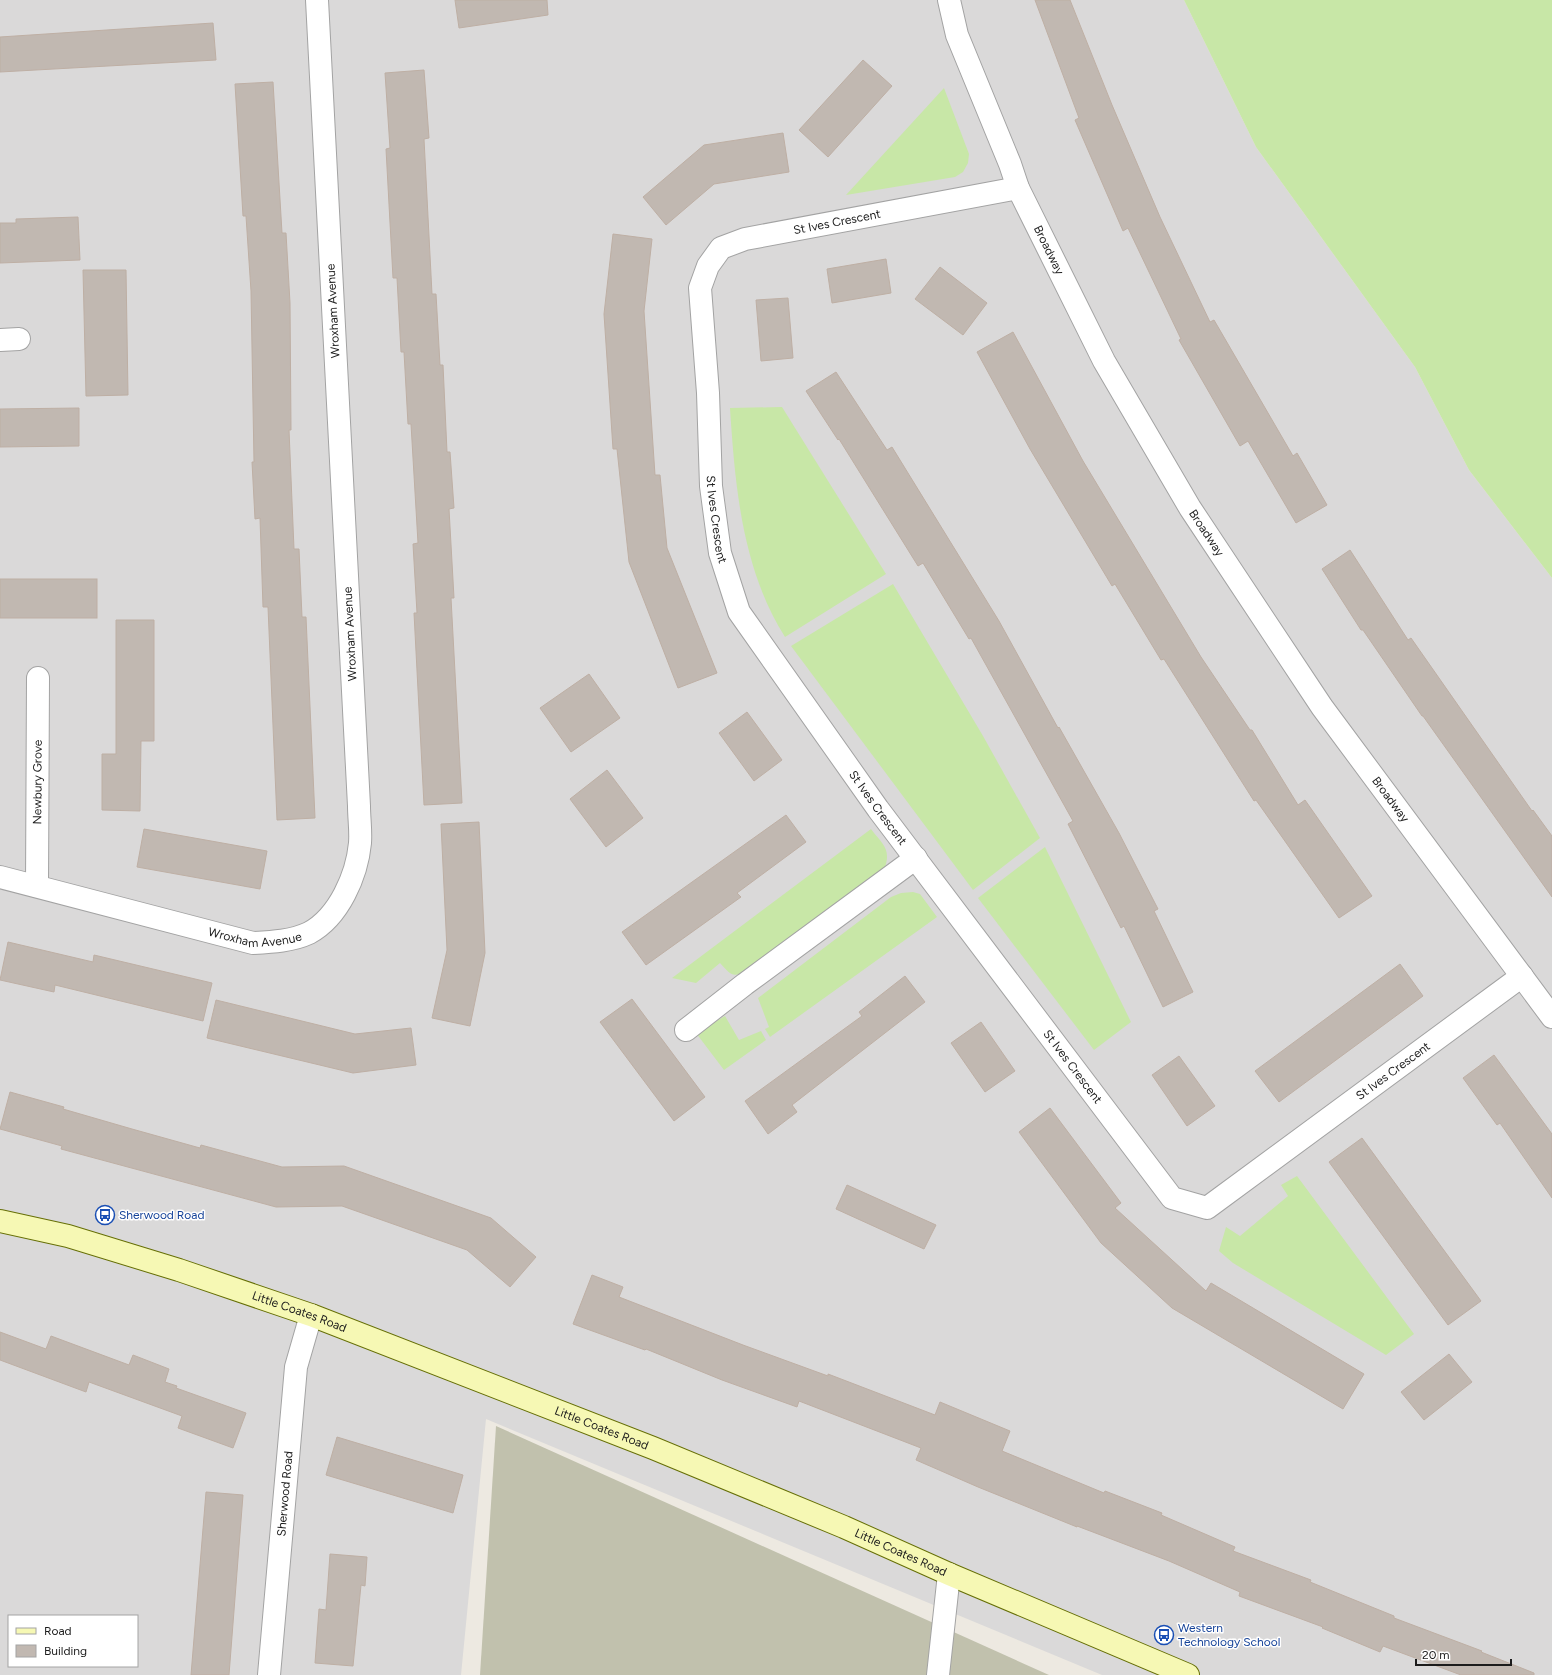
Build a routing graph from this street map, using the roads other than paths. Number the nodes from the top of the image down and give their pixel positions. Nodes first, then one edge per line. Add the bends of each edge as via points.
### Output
1 (316, 0) edge
2 (949, 0) edge
3 (1018, 188) junction
4 (38, 678) dead end
5 (916, 858) junction
6 (0, 878) edge
7 (37, 886) junction
8 (1522, 976) junction
9 (1552, 1017) edge
10 (686, 1030) dead end
11 (0, 1221) edge
12 (311, 1315) junction
13 (949, 1574) junction
14 (269, 1675) edge
15 (938, 1675) edge
16 (1188, 1675) edge

1 - 7 street, Wroxham Avenue via 360,843 352,880 333,914 310,932 281,942 253,943
2 - 3 street, Broadway via 957,35
3 - 5 street, St Ives Crescent via 746,239 721,248 708,266 700,288 708,393 711,486 720,553 739,612
3 - 8 street, Broadway via 1104,361 1190,508 1322,707
4 - 7 street, Newbury Grove
5 - 8 street, St Ives Crescent via 1172,1198 1208,1208
5 - 10 street
6 - 7 street, Wroxham Avenue
8 - 9 street, Broadway
11 - 12 main road, Little Coates Road via 68,1236
12 - 13 main road, Little Coates Road via 653,1448 844,1527
12 - 14 street, Sherwood Road via 296,1367
13 - 15 street
13 - 16 main road, Little Coates Road

